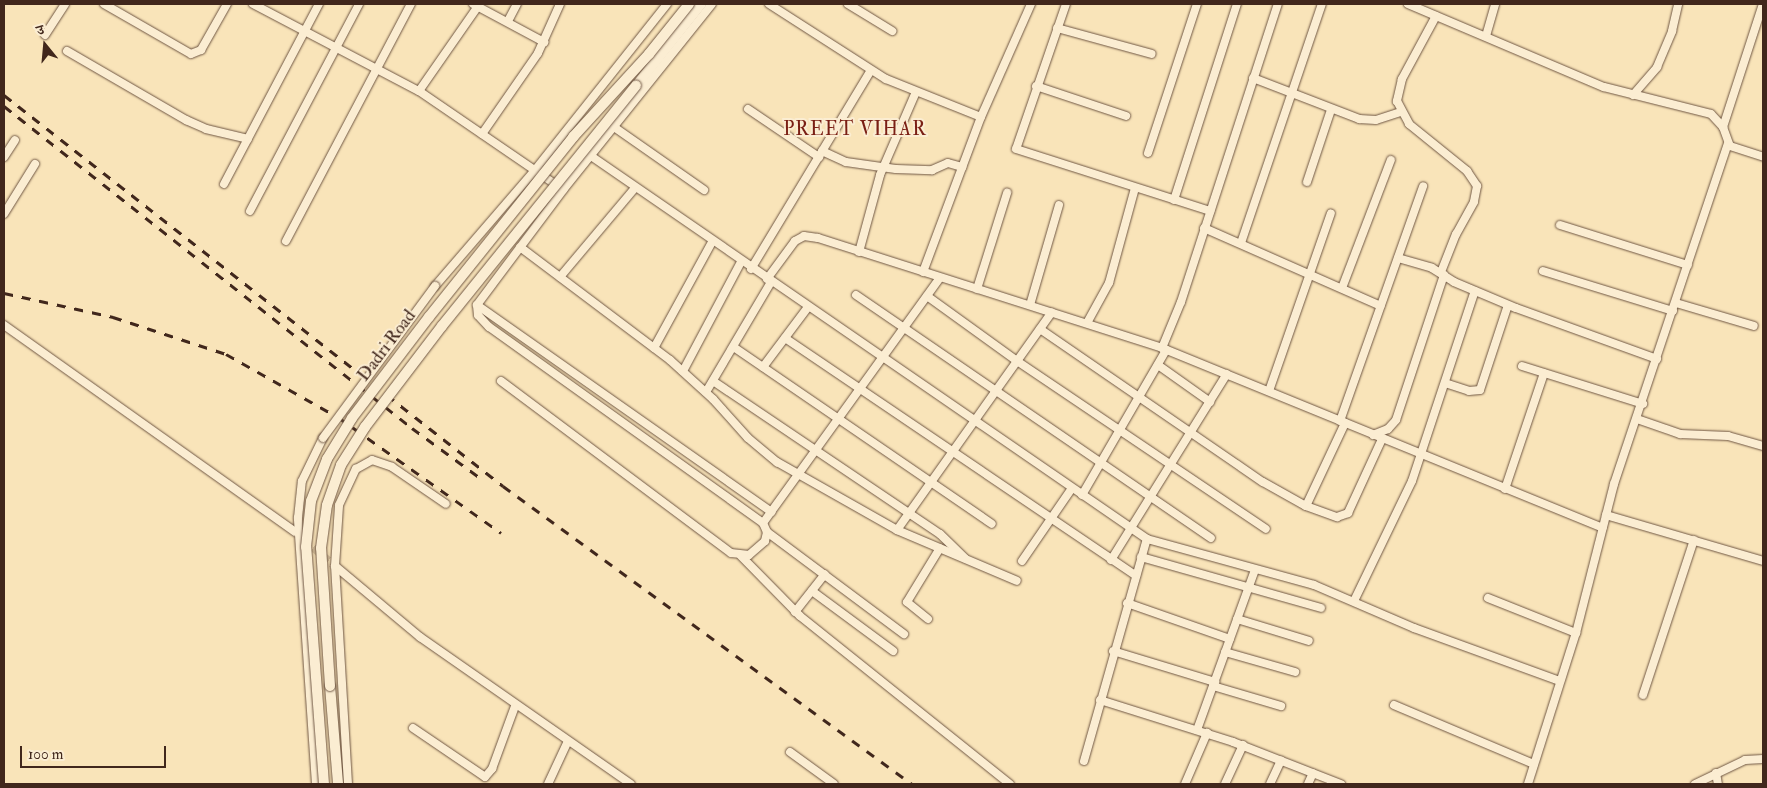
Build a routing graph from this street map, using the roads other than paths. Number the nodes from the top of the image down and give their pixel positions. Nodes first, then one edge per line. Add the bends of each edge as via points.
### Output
1 (65, 4) edge
2 (104, 4) edge
3 (227, 4) edge
4 (253, 4) edge
5 (319, 4) edge
6 (359, 4) edge
7 (411, 4) edge
8 (517, 4) edge
9 (560, 4) edge
10 (667, 4) edge
11 (689, 4) edge
12 (701, 4) edge
13 (712, 4) edge
14 (769, 4) edge
15 (848, 4) edge
16 (1031, 4) edge
17 (1066, 4) edge
18 (1197, 4) edge
19 (1237, 4) edge
20 (1278, 4) edge
21 (1322, 4) edge
22 (1408, 4) edge
23 (1495, 4) edge
24 (1678, 4) edge
25 (1763, 4) edge
26 (476, 5) edge
27 (1436, 16) junction
28 (508, 21) junction
29 (1057, 28) junction
30 (306, 30) junction
31 (892, 31) dead end
32 (45, 35) dead end
33 (1486, 36) junction
34 (544, 42) junction
35 (337, 49) junction
36 (67, 51) dead end
37 (1152, 54) dead end
38 (377, 68) junction
39 (871, 70) junction
40 (1253, 78) junction
41 (1036, 86) junction
42 (419, 91) junction
43 (916, 92) junction
44 (1291, 94) junction
45 (1633, 94) junction
46 (748, 109) dead end
47 (1331, 110) junction
48 (1400, 112) junction
49 (1126, 116) dead end
50 (981, 118) junction
51 (1723, 126) junction
52 (614, 127) junction
53 (482, 134) junction
54 (248, 139) junction
55 (15, 140) dead end
56 (1728, 144) junction
57 (820, 154) junction
58 (1148, 154) dead end
59 (591, 156) junction
60 (4, 157) edge
61 (1763, 157) edge
62 (1391, 160) dead end
63 (35, 164) dead end
64 (884, 167) junction
65 (962, 167) junction
66 (535, 170) junction
67 (1307, 182) dead end
68 (224, 184) dead end
69 (1423, 186) dead end
70 (635, 188) junction
71 (1135, 188) junction
72 (563, 190) junction
73 (704, 190) dead end
74 (1007, 193) dead end
75 (1174, 200) junction
76 (1059, 205) dead end
77 (250, 211) dead end
78 (1210, 211) junction
79 (1332, 213) dead end
80 (4, 214) edge
81 (1560, 225) dead end
82 (1204, 228) junction
83 (286, 241) dead end
84 (712, 242) junction
85 (1241, 243) junction
86 (520, 247) junction
87 (859, 252) junction
88 (1398, 258) junction
89 (741, 262) junction
90 (1688, 265) junction
91 (751, 269) junction
92 (1543, 271) dead end
93 (923, 272) junction
94 (1310, 273) junction
95 (1442, 273) junction
96 (560, 277) junction
97 (940, 278) junction
98 (769, 281) junction
99 (1342, 288) junction
100 (977, 289) junction
101 (1475, 291) junction
102 (856, 295) dead end
103 (927, 296) junction
104 (477, 305) junction
105 (1030, 305) junction
106 (1508, 305) junction
107 (1381, 306) junction
108 (808, 307) junction
109 (1674, 307) junction
110 (1052, 312) junction
111 (1087, 323) junction
112 (4, 324) edge
113 (1754, 326) dead end
114 (905, 328) junction
115 (1040, 329) junction
116 (785, 338) junction
117 (654, 348) junction
118 (735, 348) junction
119 (1164, 349) junction
120 (883, 358) junction
121 (1657, 359) junction
122 (1017, 361) junction
123 (1158, 365) junction
124 (1522, 366) dead end
125 (763, 367) junction
126 (683, 371) junction
127 (1544, 373) junction
128 (1227, 374) junction
129 (501, 381) dead end
130 (713, 381) junction
131 (1445, 382) junction
132 (862, 388) junction
133 (706, 392) junction
134 (997, 392) junction
135 (1269, 392) junction
136 (1138, 398) junction
137 (1210, 402) junction
138 (1643, 404) junction
139 (1637, 419) junction
140 (840, 420) junction
141 (975, 422) junction
142 (1342, 422) junction
143 (1120, 430) junction
144 (1191, 433) junction
145 (1373, 436) junction
146 (1382, 439) junction
147 (1763, 446) edge
148 (818, 450) junction
149 (952, 453) junction
150 (1422, 456) junction
151 (1101, 462) junction
152 (1170, 464) junction
153 (800, 475) junction
154 (931, 482) junction
155 (1072, 488) junction
156 (1505, 489) junction
157 (1082, 495) junction
158 (1150, 496) junction
159 (446, 504) dead end
160 (1306, 506) junction
161 (771, 512) junction
162 (909, 513) junction
163 (1606, 515) junction
164 (1051, 519) junction
165 (763, 523) junction
166 (992, 524) dead end
167 (1130, 528) junction
168 (1603, 528) junction
169 (1266, 529) dead end
170 (897, 530) junction
171 (295, 532) dead end
172 (767, 532) junction
173 (1211, 538) dead end
174 (1146, 539) junction
175 (1694, 540) junction
176 (940, 548) junction
177 (741, 556) junction
178 (1141, 557) junction
179 (967, 560) junction
180 (1110, 560) junction
181 (1022, 561) dead end
182 (1763, 561) edge
183 (335, 566) junction
184 (1255, 570) junction
185 (825, 574) junction
186 (1136, 576) junction
187 (1017, 581) dead end
188 (1248, 588) junction
189 (812, 591) junction
190 (1488, 598) dead end
191 (1354, 600) junction
192 (1127, 603) junction
193 (1321, 608) dead end
194 (795, 612) junction
195 (928, 619) dead end
196 (1237, 619) junction
197 (1576, 633) junction
198 (904, 634) dead end
199 (1230, 639) junction
200 (1309, 641) dead end
201 (893, 651) dead end
202 (1113, 651) junction
203 (1225, 652) junction
204 (1295, 672) dead end
205 (1560, 681) junction
206 (1214, 684) junction
207 (1643, 695) dead end
208 (1100, 700) junction
209 (1394, 705) dead end
210 (515, 706) junction
211 (1281, 706) dead end
212 (413, 728) dead end
213 (1197, 730) junction
214 (1207, 733) junction
215 (568, 741) junction
216 (1243, 745) junction
217 (790, 752) dead end
218 (1763, 759) edge
219 (1281, 760) junction
220 (1084, 761) dead end
221 (1534, 764) junction
222 (1313, 773) junction
223 (1716, 774) junction
224 (830, 783) edge
225 (316, 784) edge
226 (324, 784) edge
227 (338, 784) edge
228 (348, 784) edge
229 (548, 784) edge
230 (631, 784) edge
231 (1010, 784) edge
232 (1184, 784) edge
233 (1225, 784) edge
234 (1270, 784) edge
235 (1308, 784) edge
236 (1341, 784) edge
237 (1528, 784) edge
238 (1695, 784) edge
239 (1718, 784) edge

1 - 32 street
2 - 3 street via 191,54 201,50
4 - 30 street
5 - 30 street
6 - 35 street
7 - 38 street
8 - 28 street
9 - 34 street
10 - 66 street
11 - 226 street, Dadri Road, bridge via 649,54 573,137 429,316 352,418 327,459 311,501 306,547
12 - 227 street, Dadri Road, bridge via 442,326 365,427 341,465 327,505 321,548
13 - 52 street
14 - 39 street
15 - 31 street
16 - 50 street
17 - 29 street
18 - 58 street
19 - 75 street
20 - 40 street
21 - 44 street
22 - 27 street
23 - 33 street
24 - 45 street via 1672,31 1657,67
25 - 51 street
26 - 28 street
26 - 42 street
27 - 33 street
27 - 48 street via 1402,78 1397,101
28 - 34 street
29 - 37 street
29 - 41 street
30 - 35 street
30 - 54 street
33 - 45 street via 1604,88
34 - 53 street
35 - 38 street
35 - 77 street
36 - 54 street via 186,120 206,129
38 - 42 street
38 - 83 street
39 - 43 street
39 - 57 street
40 - 44 street
40 - 78 street
41 - 49 street
41 - 71 street via 1016,150
42 - 53 street
43 - 50 street
43 - 64 street
44 - 47 street
44 - 85 street
45 - 51 street via 1703,111 1718,119
46 - 57 street
47 - 48 street via 1376,120
47 - 67 street
48 - 95 street via 1426,140 1467,170 1477,186 1474,202 1456,234
50 - 65 street
51 - 56 street
52 - 59 street
52 - 73 street
53 - 66 street
54 - 68 street
55 - 60 street
56 - 61 street
56 - 90 street
57 - 64 street via 846,162
57 - 91 street
59 - 70 street
59 - 72 street
62 - 99 street
63 - 80 street
64 - 65 street via 932,170 948,163
64 - 87 street
65 - 93 street
66 - 72 street
66 - 225 street, bridge via 435,286 324,438 302,481 298,518
69 - 88 street
70 - 84 street
70 - 96 street
71 - 75 street
71 - 111 street via 1112,274
72 - 86 street
74 - 100 street
75 - 78 street
76 - 105 street
78 - 82 street
79 - 94 street
81 - 90 street
82 - 85 street
82 - 119 street
84 - 89 street
84 - 117 street
85 - 94 street
86 - 96 street
86 - 104 street
87 - 93 street
87 - 98 street via 804,236 791,244
88 - 95 street
88 - 107 street
89 - 91 street
89 - 126 street
90 - 109 street
91 - 98 street
92 - 109 street
93 - 97 street
94 - 99 street
94 - 135 street
95 - 101 street
95 - 145 street via 1396,420
96 - 117 street
97 - 100 street
97 - 103 street
98 - 108 street
98 - 118 street
99 - 107 street
100 - 105 street
101 - 106 street
101 - 131 street
102 - 114 street
103 - 114 street
103 - 122 street
104 - 161 street
104 - 165 street via 478,315 489,327
105 - 110 street
106 - 121 street
106 - 131 street via 1480,390 1469,391
107 - 142 street
108 - 116 street
108 - 120 street
109 - 113 street
109 - 121 street
110 - 111 street
110 - 115 street
111 - 119 street
112 - 171 street
114 - 120 street
114 - 134 street
115 - 122 street
115 - 136 street
116 - 125 street
116 - 132 street
117 - 126 street
118 - 125 street
118 - 130 street
119 - 123 street
119 - 128 street
120 - 132 street
120 - 141 street
121 - 138 street
122 - 134 street
122 - 143 street
123 - 136 street
123 - 137 street
124 - 127 street
125 - 140 street
126 - 133 street
127 - 138 street
127 - 156 street
128 - 135 street
128 - 137 street
129 - 177 street via 732,553
130 - 133 street
130 - 148 street
131 - 150 street
132 - 140 street
132 - 149 street
133 - 153 street via 758,448
134 - 141 street
134 - 151 street
135 - 142 street
136 - 143 street
136 - 144 street
137 - 144 street
138 - 139 street
139 - 147 street via 1680,434 1728,436
139 - 163 street
140 - 148 street
140 - 154 street
141 - 149 street
141 - 155 street
142 - 145 street
142 - 160 street
143 - 151 street
143 - 152 street
144 - 152 street
144 - 160 street via 1263,482
145 - 146 street
146 - 150 street
146 - 160 street via 1345,516 1337,517
148 - 153 street
148 - 162 street
149 - 154 street
149 - 164 street
150 - 156 street
150 - 191 street via 1388,535
151 - 157 street
151 - 158 street
152 - 158 street
152 - 169 street
153 - 161 street
153 - 170 street
154 - 162 street
154 - 166 street
155 - 157 street
155 - 164 street
156 - 168 street
157 - 167 street
158 - 167 street
158 - 173 street
159 - 183 street via 380,461 363,462 356,468 340,505
161 - 165 street
162 - 170 street
162 - 179 street via 954,545
163 - 168 street
163 - 175 street
164 - 180 street
164 - 181 street
165 - 172 street
167 - 174 street
167 - 180 street
168 - 197 street
170 - 176 street
172 - 177 street via 765,541 756,551
172 - 185 street
174 - 178 street
174 - 184 street
175 - 182 street
175 - 207 street
176 - 179 street
176 - 195 street via 907,602
177 - 194 street
178 - 186 street
178 - 188 street
179 - 187 street
180 - 186 street
183 - 210 street via 420,637
183 - 228 street
184 - 188 street
184 - 191 street via 1314,585
185 - 189 street
185 - 198 street
186 - 192 street
188 - 193 street
188 - 196 street
189 - 194 street
189 - 201 street
190 - 197 street
191 - 205 street via 1414,628
192 - 199 street
192 - 202 street
194 - 231 street
196 - 199 street
196 - 200 street
197 - 205 street
199 - 203 street
202 - 206 street
202 - 208 street
203 - 204 street
203 - 206 street
205 - 221 street
206 - 211 street
206 - 213 street
208 - 213 street
208 - 220 street
209 - 221 street
210 - 212 street via 492,769 485,777
210 - 215 street
213 - 214 street
214 - 216 street
214 - 232 street
215 - 229 street
215 - 230 street
216 - 219 street
216 - 233 street
217 - 224 street
218 - 223 street via 1745,760
219 - 222 street
219 - 234 street
221 - 237 street
222 - 235 street
222 - 236 street
223 - 238 street
223 - 239 street

